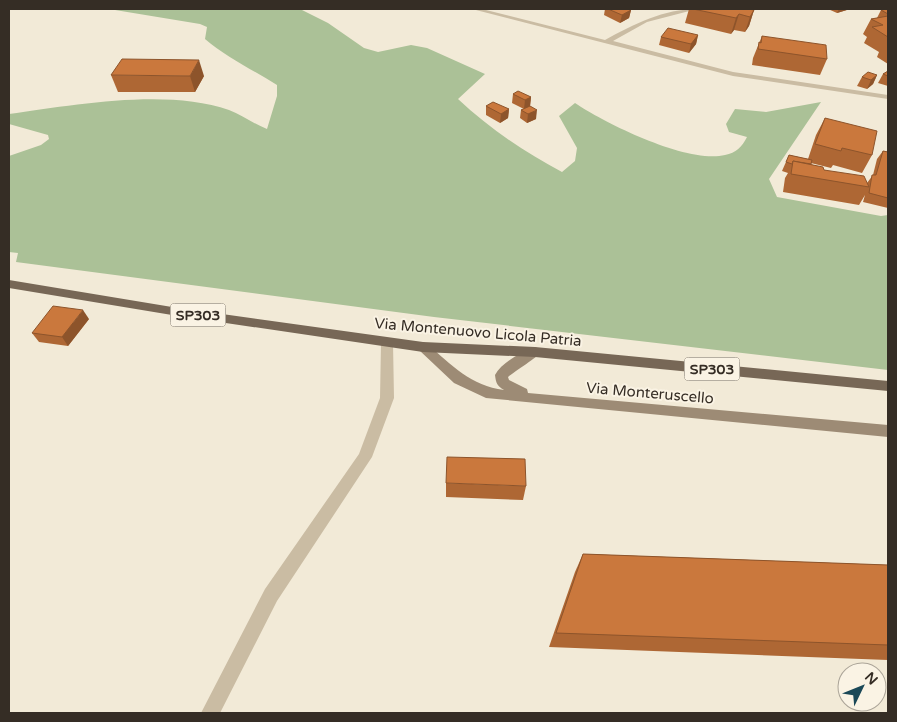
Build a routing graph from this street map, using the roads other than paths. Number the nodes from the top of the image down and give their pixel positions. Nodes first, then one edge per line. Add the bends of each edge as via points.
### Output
1 (475, 9) edge
2 (694, 9) edge
3 (606, 42) junction
4 (888, 97) edge
5 (9, 284) edge
6 (387, 343) junction
7 (423, 347) junction
8 (535, 352) junction
9 (888, 386) edge
10 (538, 399) junction
11 (888, 431) edge
12 (210, 713) edge

1 - 3 street
2 - 3 street via 645,21
3 - 4 street via 733,74
5 - 6 main road, Via Montenuovo Licola Patria / SP303
6 - 7 main road, Via Montenuovo Licola Patria / SP303
6 - 12 street via 387,398 365,457 272,595
7 - 8 main road, Via Montenuovo Licola Patria / SP303
7 - 10 street, Via Monteruscello via 459,379 486,393
8 - 9 main road, Via Montenuovo Licola Patria / SP303
8 - 10 street via 501,375 503,383
10 - 11 street, Via Monteruscello

